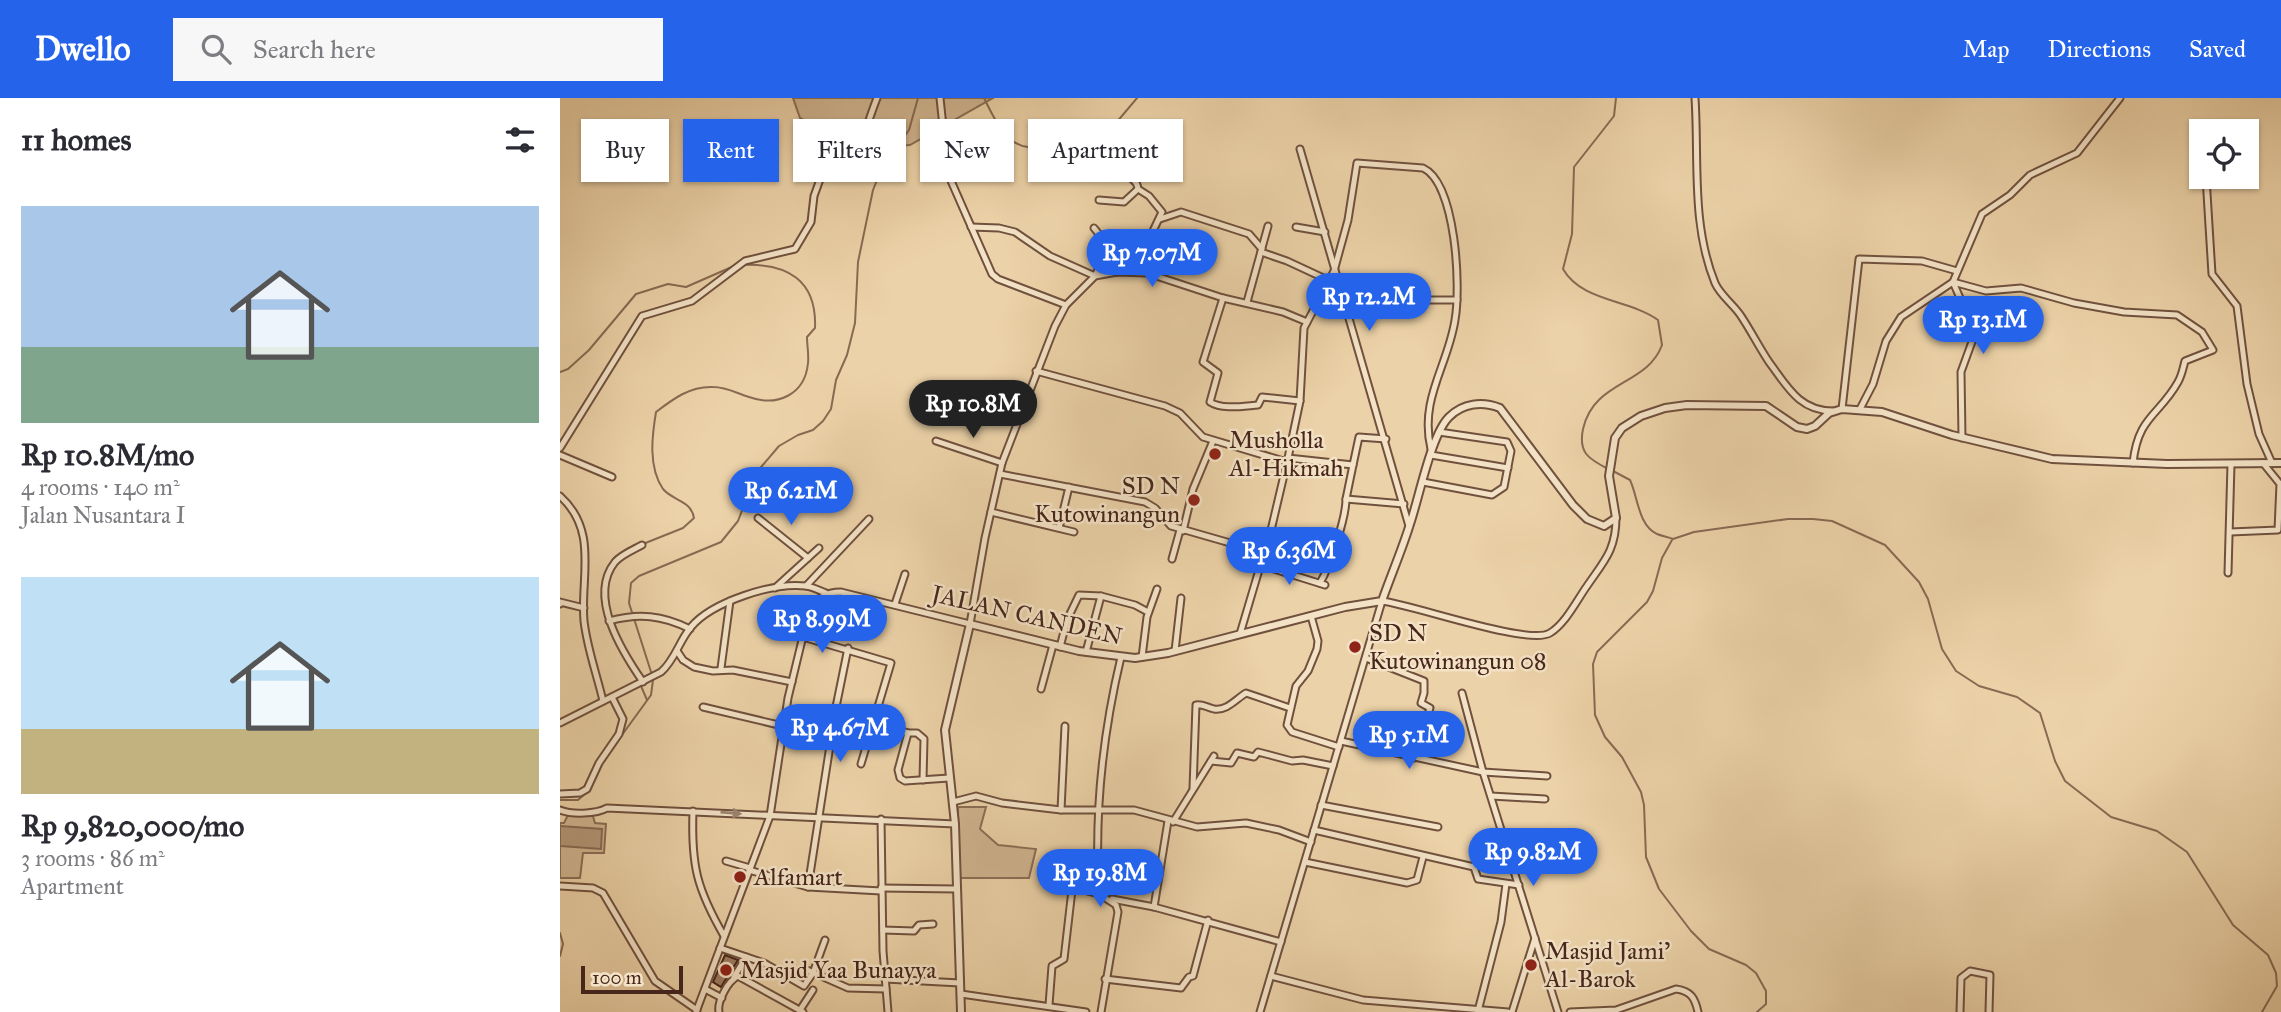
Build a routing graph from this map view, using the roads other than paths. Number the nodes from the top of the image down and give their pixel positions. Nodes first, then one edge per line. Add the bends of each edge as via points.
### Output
1 (877, 98) edge
2 (940, 98) edge
3 (1695, 98) edge
4 (2120, 98) edge
5 (1300, 149) dead end
6 (1136, 182) edge
7 (1138, 189) junction
8 (2207, 189) edge
9 (1099, 200) dead end
10 (1160, 219) junction
11 (1268, 226) dead end
12 (971, 228) junction
13 (1094, 228) dead end
14 (1296, 228) dead end
15 (1325, 232) junction
16 (1261, 250) junction
17 (1334, 271) junction
18 (1957, 271) junction
19 (1116, 272) junction
20 (1095, 276) junction
21 (1330, 281) junction
22 (1953, 282) junction
23 (1223, 298) junction
24 (1406, 300) dead end
25 (1457, 300) junction
26 (1247, 302) junction
27 (1066, 305) junction
28 (1307, 322) junction
29 (1036, 370) junction
30 (1300, 401) junction
31 (1842, 409) junction
32 (1860, 409) junction
33 (1833, 411) junction
34 (1439, 432) junction
35 (1962, 438) junction
36 (1386, 439) junction
37 (936, 441) dead end
38 (1213, 441) junction
39 (560, 448) edge
40 (1432, 454) junction
41 (560, 455) edge
42 (1288, 460) junction
43 (1002, 463) junction
44 (2133, 463) junction
45 (2263, 463) junction
46 (2272, 463) junction
47 (2281, 463) edge
48 (2231, 464) junction
49 (1353, 465) junction
50 (1508, 468) junction
51 (1000, 474) junction
52 (612, 477) dead end
53 (1423, 482) junction
54 (1069, 487) junction
55 (560, 496) edge
56 (1346, 499) junction
57 (1404, 504) junction
58 (991, 512) junction
59 (758, 518) dead end
60 (1616, 518) junction
61 (869, 519) dead end
62 (1409, 526) junction
63 (1059, 528) junction
64 (1182, 530) junction
65 (1073, 532) dead end
66 (2230, 532) junction
67 (642, 545) dead end
68 (819, 548) dead end
69 (1265, 553) junction
70 (807, 559) junction
71 (1172, 559) dead end
72 (1261, 565) junction
73 (818, 573) junction
74 (2228, 573) dead end
75 (905, 574) dead end
76 (806, 586) junction
77 (775, 588) junction
78 (1157, 589) dead end
79 (827, 593) junction
80 (1101, 596) junction
81 (1181, 598) dead end
82 (730, 601) junction
83 (1382, 601) junction
84 (560, 604) edge
85 (895, 604) junction
86 (584, 608) junction
87 (1148, 612) junction
88 (1311, 615) junction
89 (609, 621) junction
90 (970, 624) junction
91 (690, 629) junction
92 (1240, 634) junction
93 (803, 637) junction
94 (1056, 646) junction
95 (848, 648) junction
96 (677, 651) junction
97 (1175, 651) junction
98 (1086, 652) junction
99 (1121, 657) junction
100 (1142, 657) junction
101 (1366, 658) junction
102 (721, 668) junction
103 (642, 682) junction
104 (792, 682) junction
105 (1041, 689) dead end
106 (1462, 693) dead end
107 (612, 697) junction
108 (603, 701) junction
109 (703, 707) dead end
110 (836, 707) junction
111 (1290, 708) junction
112 (873, 719) junction
113 (560, 723) edge
114 (783, 726) junction
115 (1065, 726) dead end
116 (908, 733) junction
117 (1340, 744) junction
118 (1414, 758) junction
119 (861, 764) dead end
120 (1333, 766) junction
121 (1483, 772) junction
122 (1546, 776) dead end
123 (950, 778) junction
124 (923, 780) junction
125 (1193, 788) junction
126 (560, 794) edge
127 (1491, 796) junction
128 (1545, 799) dead end
129 (953, 802) junction
130 (1321, 805) junction
131 (560, 810) edge
132 (1060, 810) junction
133 (693, 811) junction
134 (1098, 811) junction
135 (770, 816) junction
136 (818, 817) junction
137 (881, 820) junction
138 (1171, 822) junction
139 (955, 824) junction
140 (1438, 827) dead end
141 (1314, 830) junction
142 (1311, 842) junction
143 (1423, 857) junction
144 (726, 861) dead end
145 (1305, 862) junction
146 (749, 869) junction
147 (1506, 884) junction
148 (1519, 885) junction
149 (560, 886) edge
150 (808, 887) junction
151 (881, 889) junction
152 (957, 889) junction
153 (1099, 894) junction
154 (1108, 899) junction
155 (1154, 906) junction
156 (1208, 920) junction
157 (933, 924) dead end
158 (883, 930) junction
159 (724, 936) junction
160 (1535, 938) junction
161 (825, 940) dead end
162 (1281, 942) junction
163 (720, 948) junction
164 (746, 957) junction
165 (805, 969) dead end
166 (813, 973) junction
167 (1271, 976) junction
168 (734, 977) junction
169 (885, 979) junction
170 (1105, 979) junction
171 (960, 983) junction
172 (705, 989) junction
173 (886, 989) junction
174 (813, 990) dead end
175 (961, 994) junction
176 (722, 998) junction
177 (1049, 1005) junction
178 (1478, 1010) edge
179 (696, 1011) edge
180 (802, 1011) edge
181 (719, 1012) edge
182 (888, 1012) edge
183 (961, 1012) edge
184 (1086, 1012) edge
185 (1101, 1012) edge
186 (1260, 1012) edge
187 (1510, 1012) edge
188 (1558, 1012) edge
189 (1570, 1012) edge
190 (1698, 1012) edge
191 (1960, 1012) edge
192 (1989, 1012) edge

1 - 39 street via 863,138 853,150 827,160 814,196 811,222 795,249 742,263 691,301 639,319
2 - 12 street via 948,174
3 - 33 street via 1696,194 1716,285 1797,400
4 - 18 street via 2077,153 2030,175 1982,214
5 - 15 street
6 - 7 street
7 - 9 street via 1124,202
7 - 10 street via 1159,207
8 - 46 street via 2212,274 2237,306 2247,384 2259,434
10 - 16 street via 1181,212 1249,234
10 - 19 street
11 - 16 street
12 - 20 street via 1015,232 1050,256
12 - 27 street via 998,279
13 - 20 street via 1104,250
14 - 15 street
15 - 17 street
16 - 21 street
16 - 26 street
17 - 21 street
17 - 25 street via 1357,163 1423,168 1435,176 1451,224
17 - 36 street
18 - 22 street
18 - 31 street via 1922,261 1858,259
19 - 20 street
19 - 23 street via 1147,273
20 - 27 street
21 - 28 street
22 - 32 street via 1900,317
22 - 35 street via 1973,339 1961,372
22 - 44 street via 1986,291 2021,288 2124,312 2177,315 2202,332 2213,350 2185,361 2174,389 2142,428
23 - 26 street
23 - 30 street via 1203,362 1218,373 1210,402 1238,407 1258,405 1262,397
24 - 25 street
25 - 40 street via 1450,343 1430,396
26 - 28 street
27 - 29 street
28 - 30 street
29 - 38 street via 1175,410 1198,434
29 - 43 street
30 - 42 street
31 - 32 street
31 - 33 street
32 - 35 street
33 - 60 street via 1807,429 1766,406 1687,405 1641,416 1622,428 1612,450 1609,486
34 - 40 street
34 - 50 street via 1503,440 1511,451
34 - 60 street via 1462,408 1489,404 1500,408 1587,519 1604,526
35 - 44 street via 2052,459
36 - 49 street via 1359,437
36 - 57 street
37 - 43 street
38 - 42 street
38 - 64 street
40 - 50 street
40 - 53 street
41 - 52 street
42 - 49 street
42 - 69 street
43 - 51 street
44 - 48 street
45 - 46 street
45 - 48 street
45 - 66 street via 2280,484 2278,530
46 - 47 street
48 - 66 street
49 - 56 street
50 - 53 street via 1504,487 1492,495
51 - 54 street
51 - 58 street
53 - 62 street
54 - 63 street
54 - 64 street via 1151,504
55 - 86 street via 577,520 585,548
56 - 57 street
56 - 72 street via 1345,519 1323,584
57 - 62 street
58 - 63 street
58 - 90 street
59 - 70 street
60 - 83 street via 1616,535 1607,557 1560,624 1546,635 1496,629
61 - 73 street
62 - 83 street
63 - 65 street
64 - 69 street
64 - 71 street
66 - 74 street
67 - 89 street via 618,559 610,571
68 - 70 street
69 - 72 street
70 - 73 street
70 - 77 street
72 - 92 street
73 - 76 street
75 - 85 street
76 - 77 street
76 - 79 street, JALAN CANDEN
77 - 82 street
78 - 87 street
79 - 85 street, JALAN CANDEN via 850,593
79 - 93 street via 809,611
80 - 87 street
80 - 94 street via 1079,595
80 - 98 street
81 - 97 street
82 - 91 street
82 - 102 street
83 - 88 street, JALAN CANDEN
83 - 101 street
84 - 86 street
85 - 90 street, JALAN CANDEN
86 - 108 street
87 - 100 street
88 - 92 street, JALAN CANDEN
88 - 111 street via 1317,649 1296,686
89 - 91 street via 655,615
89 - 103 street
90 - 94 street, JALAN CANDEN
90 - 123 street via 945,730
91 - 96 street
92 - 97 street, JALAN CANDEN
93 - 95 street
93 - 104 street
94 - 98 street, JALAN CANDEN
94 - 105 street
95 - 110 street
95 - 112 street via 891,663
96 - 102 street via 694,667
96 - 103 street via 661,672
97 - 100 street, JALAN CANDEN
98 - 99 street, JALAN CANDEN
99 - 100 street, JALAN CANDEN
99 - 134 street via 1105,721
101 - 117 street
101 - 118 street via 1423,681 1421,703 1430,708
102 - 104 street
103 - 107 street
104 - 114 street
106 - 121 street
107 - 108 street
107 - 126 street via 623,719 619,734 587,789
108 - 113 street
109 - 114 street
110 - 112 street
110 - 136 street
111 - 117 street via 1287,723 1291,731
111 - 125 street via 1246,693 1227,707 1196,705
112 - 116 street
112 - 119 street
114 - 135 street
115 - 132 street
116 - 124 street via 918,733 924,739
116 - 124 street via 899,775 905,781
117 - 118 street
117 - 120 street
118 - 121 street
120 - 125 street via 1258,752 1254,757 1237,753 1231,763 1212,758
120 - 130 street
121 - 122 street
121 - 127 street
123 - 124 street
123 - 129 street
125 - 138 street
127 - 128 street
127 - 148 street
129 - 132 street via 976,796
129 - 139 street
130 - 140 street
130 - 141 street
131 - 133 street
132 - 134 street
133 -> 135 street
133 - 159 street via 697,877
134 - 138 street via 1134,810
134 - 153 street
135 - 136 street
135 - 146 street
136 - 137 street
136 - 150 street
137 - 139 street
137 - 151 street
138 - 142 street via 1197,828 1246,823
138 - 155 street
139 - 152 street
141 - 142 street
141 - 143 street
142 - 145 street
143 - 145 street via 1416,880 1407,883
143 - 147 street via 1474,867 1478,879
144 - 146 street
145 - 162 street
146 - 150 street
146 - 159 street
147 - 148 street
147 - 178 street via 1502,922
148 - 160 street
149 - 179 street via 603,893 655,981
150 - 151 street
151 - 152 street
151 - 158 street
152 - 171 street
153 - 154 street
153 - 177 street via 1072,891 1064,959 1052,966
154 - 155 street
154 - 170 street via 1118,912
155 - 156 street
156 - 162 street
156 - 170 street via 1193,976 1181,988
157 - 158 street via 919,925 915,931
158 - 169 street
159 - 163 street
160 - 187 street
160 - 188 street
161 - 166 street
162 - 167 street
163 - 164 street
163 - 172 street
164 - 166 street via 804,986
164 - 168 street
165 - 166 street
166 - 173 street via 848,988
167 - 178 street via 1363,1000
167 - 186 street
168 - 176 street
168 - 180 street via 742,976
169 - 171 street
169 - 173 street
170 - 185 street
171 - 175 street
172 - 176 street
172 - 179 street
173 - 182 street
174 - 180 street
175 - 177 street
175 - 183 street
176 - 181 street
177 - 184 street
178 - 187 street
189 - 190 street via 1616,1010 1676,989 1695,999
191 - 192 street via 1961,978 1970,971 1990,975

